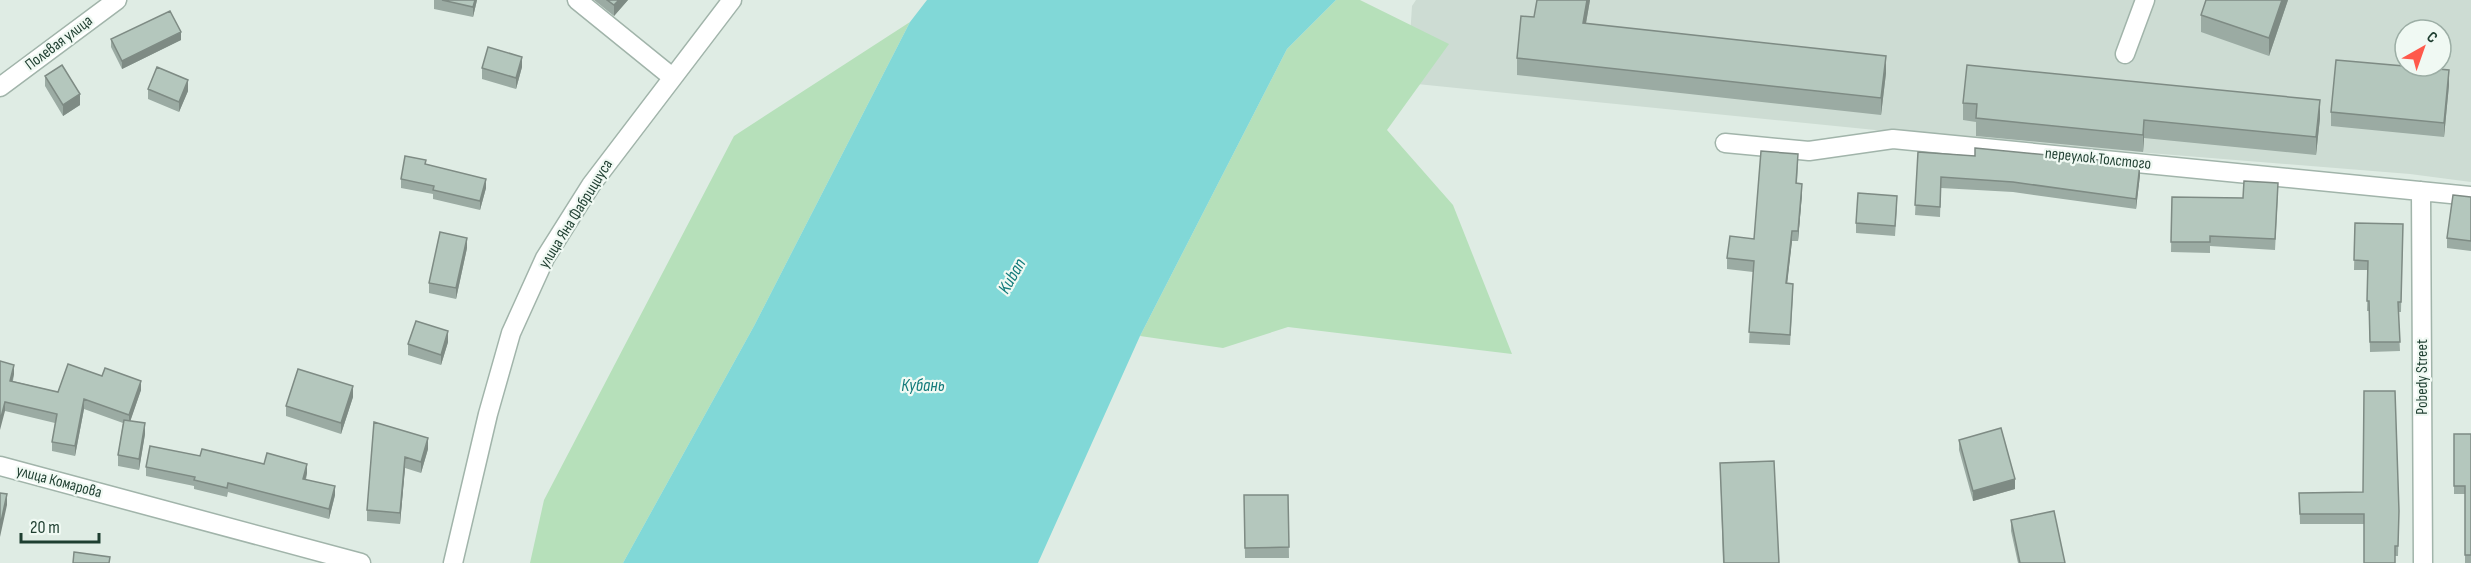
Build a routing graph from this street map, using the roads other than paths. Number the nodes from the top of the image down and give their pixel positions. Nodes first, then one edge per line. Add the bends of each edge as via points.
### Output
1 (117, 0) edge
2 (577, 0) edge
3 (732, 0) edge
4 (2145, 0) edge
5 (2125, 54) dead end
6 (672, 77) junction
7 (0, 87) edge
8 (1725, 143) dead end
9 (2421, 191) junction
10 (2471, 196) edge
11 (0, 466) edge
12 (361, 563) edge
13 (453, 563) edge
14 (2423, 563) edge

1 - 7 street, Полевая улица
2 - 6 street
3 - 6 street, улица Яна Фабрициуса
4 - 5 street
6 - 13 street, улица Яна Фабрициуса via 585,194 545,258 511,333
8 - 9 street, переулок Толстого via 1809,150 1893,139
9 - 10 street, переулок Толстого
9 - 14 street, Pobedy Street
11 - 12 street, улица Комарова

